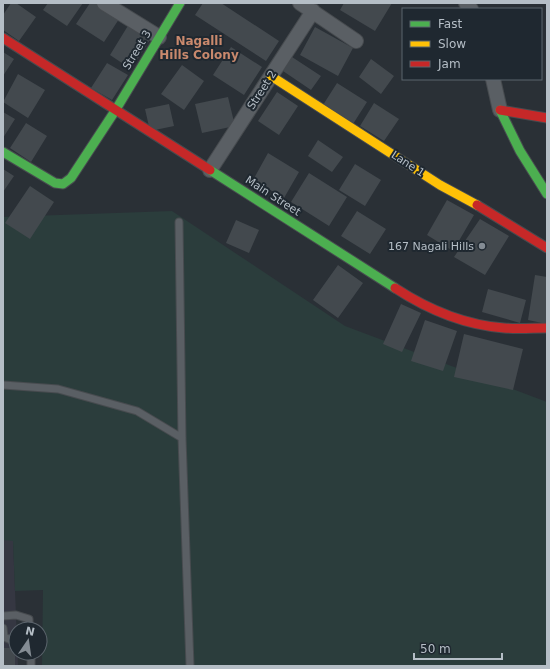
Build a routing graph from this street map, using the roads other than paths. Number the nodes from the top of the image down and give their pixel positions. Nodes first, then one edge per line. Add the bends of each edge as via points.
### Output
1 (104, 3) edge
2 (180, 3) edge
3 (300, 3) edge
4 (313, 11) junction
5 (159, 37) junction
6 (3, 38) edge
7 (356, 41) dead end
8 (271, 76) junction
9 (493, 80) edge
10 (500, 110) junction
11 (115, 111) junction
12 (547, 118) edge
13 (3, 152) edge
14 (210, 170) junction
15 (547, 194) edge
16 (179, 222) dead end
17 (547, 248) edge
18 (547, 328) edge
19 (3, 385) edge
20 (182, 438) junction
21 (3, 616) edge
22 (29, 621) edge
23 (3, 628) edge
24 (8, 639) edge
25 (190, 666) edge

1 - 5 street
2 - 5 street, Street 3
3 - 4 street
4 - 7 street
4 - 8 street, Street 2
5 - 11 street, Street 3
6 - 11 street, Main Street
8 - 14 street, Street 2
8 - 17 street, Lane 1 via 440,185 500,218
9 - 10 street
10 - 12 street
10 - 15 street via 520,151
11 - 13 street, Street 3 via 71,178 63,184 55,183
11 - 14 street, Main Street
14 - 18 street, Main Street via 419,304 460,319 502,328
16 - 20 lane
19 - 20 lane via 58,389 137,411
20 - 25 lane
21 - 22 lane via 16,615
23 - 24 lane via 4,637

